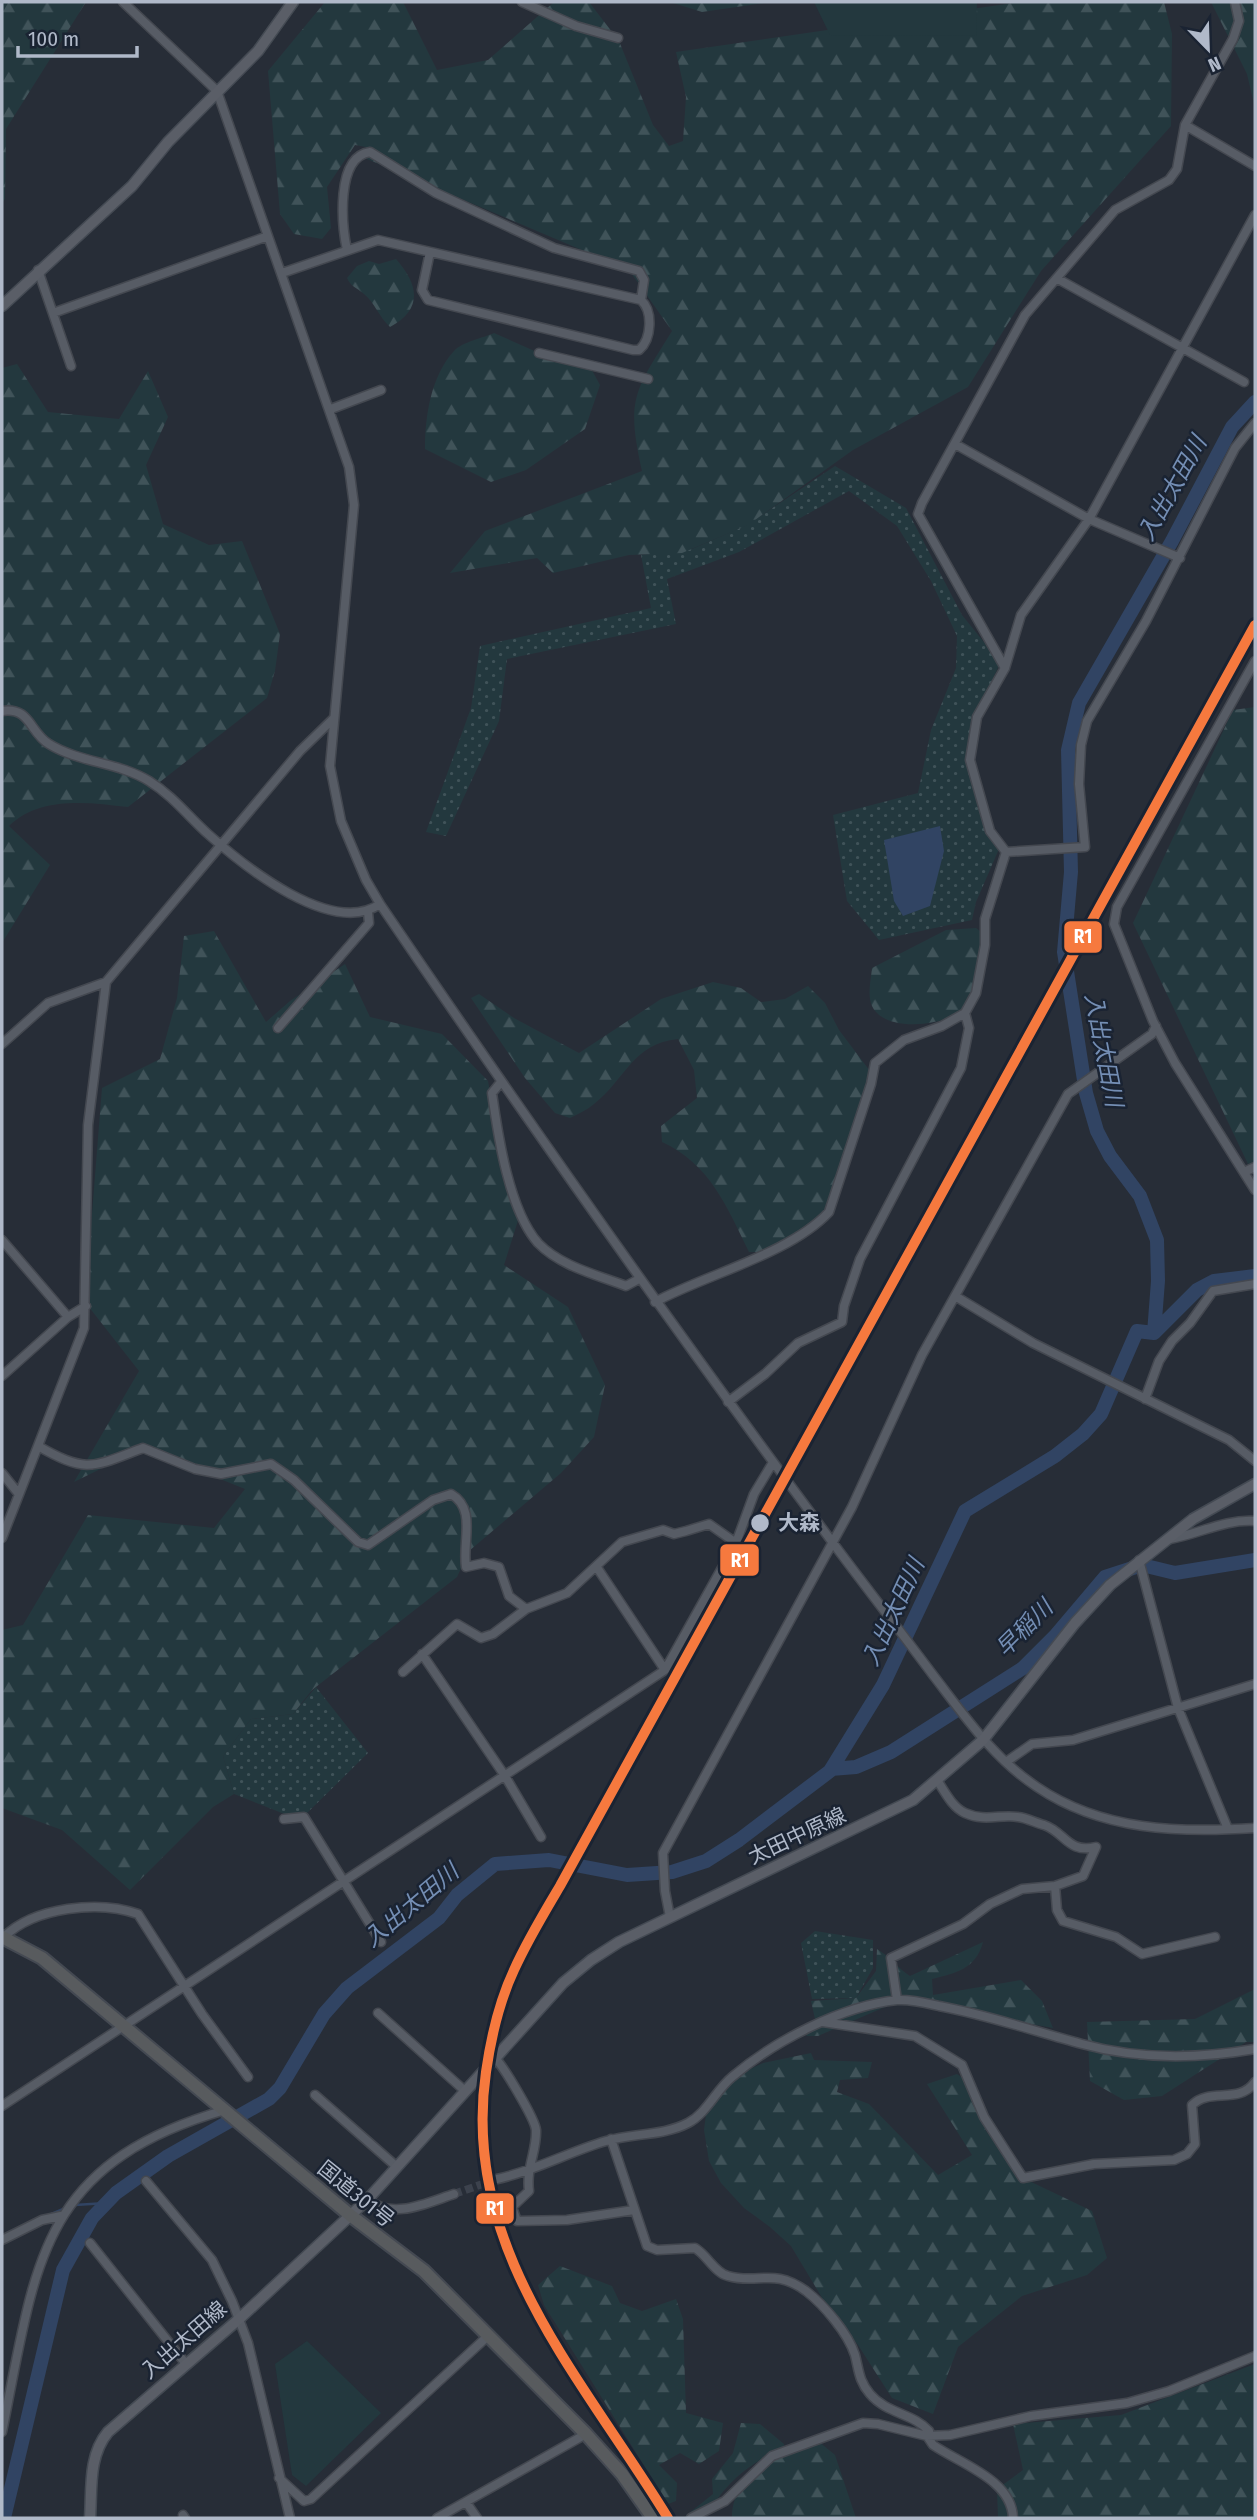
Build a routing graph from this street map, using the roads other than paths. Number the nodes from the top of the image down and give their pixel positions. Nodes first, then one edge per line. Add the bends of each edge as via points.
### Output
1 (123, 2) edge
2 (293, 2) edge
3 (522, 2) edge
4 (1235, 2) edge
5 (618, 37) dead end
6 (217, 91) junction
7 (1185, 125) junction
8 (1255, 166) edge
9 (1255, 215) edge
10 (268, 236) junction
11 (347, 250) junction
12 (430, 252) junction
13 (38, 270) junction
14 (282, 274) junction
15 (1058, 279) junction
16 (641, 300) junction
17 (2, 306) edge
18 (52, 313) junction
19 (1184, 348) junction
20 (539, 353) dead end
21 (71, 366) dead end
22 (648, 379) dead end
23 (1244, 382) dead end
24 (381, 390) dead end
25 (331, 409) junction
26 (1255, 423) edge
27 (955, 444) junction
28 (1089, 519) junction
29 (1180, 558) junction
30 (1255, 660) edge
31 (1005, 667) junction
32 (2, 712) edge
33 (333, 719) junction
34 (221, 845) junction
35 (1006, 852) junction
36 (380, 904) junction
37 (368, 912) junction
38 (106, 982) junction
39 (965, 1013) junction
40 (1156, 1026) junction
41 (278, 1028) dead end
42 (2, 1044) edge
43 (501, 1082) junction
44 (1255, 1167) edge
45 (1244, 1172) junction
46 (1255, 1190) edge
47 (2, 1240) edge
48 (639, 1279) junction
49 (1255, 1284) edge
50 (955, 1296) junction
51 (655, 1302) junction
52 (86, 1306) junction
53 (68, 1317) junction
54 (2, 1376) edge
55 (1145, 1399) junction
56 (728, 1402) junction
57 (38, 1446) junction
58 (1255, 1461) edge
59 (772, 1464) junction
60 (2, 1473) edge
61 (1255, 1484) edge
62 (18, 1493) junction
63 (1255, 1521) edge
64 (2, 1538) edge
65 (1166, 1539) junction
66 (833, 1542) junction
67 (736, 1543) junction
68 (1139, 1560) junction
69 (596, 1566) junction
70 (526, 1609) junction
71 (422, 1654) junction
72 (665, 1670) junction
73 (403, 1672) dead end
74 (1255, 1684) edge
75 (1178, 1708) junction
76 (983, 1740) junction
77 (1006, 1762) junction
78 (505, 1776) junction
79 (937, 1780) junction
80 (284, 1819) dead end
81 (1255, 1828) edge
82 (1228, 1829) junction
83 (541, 1837) dead end
84 (346, 1881) junction
85 (1055, 1886) junction
86 (670, 1917) junction
87 (3, 1937) edge
88 (1215, 1937) dead end
89 (381, 1942) dead end
90 (186, 1987) junction
91 (897, 2000) junction
92 (377, 2013) dead end
93 (823, 2022) junction
94 (124, 2027) junction
95 (1255, 2049) edge
96 (495, 2058) junction
97 (248, 2077) dead end
98 (1255, 2082) edge
99 (465, 2091) junction
100 (315, 2095) dead end
101 (2, 2106) edge
102 (225, 2110) junction
103 (611, 2139) junction
104 (397, 2167) junction
105 (527, 2173) junction
106 (496, 2179) tunnel mouth
107 (146, 2181) dead end
108 (454, 2194) tunnel mouth
109 (368, 2199) junction
110 (634, 2210) junction
111 (351, 2215) junction
112 (61, 2216) junction
113 (2, 2240) edge
114 (90, 2243) dead end
115 (239, 2319) junction
116 (489, 2335) junction
117 (1255, 2356) edge
118 (186, 2364) junction
119 (2, 2432) edge
120 (586, 2434) junction
121 (928, 2436) junction
122 (279, 2478) junction
123 (466, 2502) junction
124 (90, 2518) edge
125 (290, 2518) edge
126 (437, 2518) edge
127 (477, 2518) edge
128 (653, 2518) edge
129 (691, 2518) edge
130 (1013, 2518) edge

1 - 6 street
2 - 6 main road via 258,51
3 - 5 street via 576,26
4 - 7 street via 1239,22 1233,39
6 - 10 street
6 - 13 main road via 94,224
7 - 8 street
7 - 15 street via 1177,169 1169,180 1115,210
9 - 19 street
10 - 14 street
10 - 18 street
11 - 12 street via 378,240
11 - 14 street
11 - 16 street via 343,183 359,156 370,152 436,193 554,248 639,271 644,280
12 - 16 street
12 - 16 street via 422,289 428,300 634,350 645,342 650,316
13 - 17 main road
13 - 18 street
14 - 25 street
15 - 19 street
15 - 27 street via 1026,315
18 - 21 street
19 - 23 street
19 - 28 street
20 - 22 street
24 - 25 street
25 - 33 street via 349,467 354,505
26 - 29 street via 1235,447
27 - 28 street
27 - 31 street via 918,514
28 - 29 street
28 - 31 street via 1021,615
29 - 35 street via 1087,721 1079,783 1084,846
30 - 40 street via 1117,907 1114,924
31 - 35 street via 977,717 970,760 990,831
32 - 34 street via 22,713 38,736 63,752 116,765 148,780
33 - 34 street
33 - 36 street via 330,766 341,821
34 - 37 street via 271,882 328,912
34 - 38 street
35 - 39 street via 985,919 976,993
36 - 37 street
36 - 43 street
37 - 41 street via 369,923
38 - 42 street via 48,1003
38 - 52 street via 88,1125
39 - 51 street via 904,1040 875,1063 828,1212 816,1226
39 - 56 street via 969,1028 961,1068 860,1259 842,1322 798,1343
40 - 45 street
40 - 50 street via 1152,1034 1068,1094
43 - 48 street
43 - 48 street via 492,1094 500,1153 526,1224 539,1244 568,1264 626,1286
44 - 45 street
45 - 46 street
47 - 53 street
48 - 51 street
49 - 55 street via 1213,1291 1171,1341
50 - 55 street via 1033,1343
50 - 66 street
51 - 56 street
52 - 53 street
52 - 57 street via 75,1357
53 - 54 street
55 - 58 street via 1229,1440
56 - 59 street
57 - 62 street
57 - 70 street via 76,1466 115,1461 143,1448 221,1475 271,1464 358,1542 368,1545 433,1500 451,1494 467,1512 466,1567 484,1563 499,1567 509,1596
59 - 66 street
59 - 67 street via 754,1494
60 - 62 street
61 - 65 main road, 太田中原線
62 - 64 street
63 - 65 street via 1216,1524
65 - 68 main road, 太田中原線
66 - 76 street
66 - 86 street via 663,1853
67 - 69 street via 709,1524 674,1534 663,1530 622,1542
67 - 72 street
68 - 75 street
68 - 76 main road, 太田中原線 via 1075,1623
69 - 70 street via 567,1593
69 - 72 street
70 - 71 street via 493,1634 481,1637 457,1625
71 - 73 street
71 - 78 street
72 - 78 street
74 - 75 street
75 - 77 street via 1073,1740 1032,1744
75 - 82 street
76 - 77 street
76 - 79 main road, 太田中原線
77 - 82 street via 1065,1803 1124,1824
78 - 83 street
78 - 84 street
79 - 85 street via 965,1813 998,1819 1016,1816 1049,1827 1079,1848 1096,1847 1083,1876
79 - 86 main road, 太田中原線 via 891,1812
80 - 84 street via 304,1817
81 - 82 street
84 - 89 street
84 - 90 street
85 - 88 street via 1063,1921 1116,1937 1142,1954
85 - 91 street via 1022,1889 891,1958
86 - 96 main road, 太田中原線 via 591,1960 563,1983
87 - 90 street via 28,1921 66,1910 132,1912 138,1914
87 - 94 highway, 国道301号 via 42,1958
90 - 94 street
90 - 97 street
91 - 93 street via 856,2008
91 - 95 street via 985,2015 1119,2052 1190,2057
92 - 99 street
93 - 98 street via 915,2036 962,2065 984,2117 1023,2178 1094,2164 1181,2157 1195,2144 1192,2105 1204,2097 1236,2095
93 - 103 street via 730,2078 691,2122
94 - 101 street
94 - 102 highway, 国道301号
96 - 99 main road, 太田中原線
96 - 105 street via 509,2072 536,2128
99 - 104 main road, 太田中原線
100 - 104 street
102 - 111 highway, 国道301号
102 - 112 street via 154,2134 130,2148 84,2186
103 - 105 street
103 - 110 street
104 - 109 main road, 太田中原線
105 - 106 street
105 - 110 street via 529,2191 512,2207 517,2221 567,2220
107 - 115 street via 212,2260
108 - 109 street via 404,2209 374,2205
109 - 111 main road, 太田中原線
110 - 121 street via 647,2246 657,2250 695,2248 728,2276 784,2278 807,2292 847,2338 858,2377 871,2395 887,2410 921,2422
111 - 115 main road, 入出太田線
111 - 116 highway, 国道301号 via 424,2272
112 - 113 street
112 - 119 street via 30,2294
114 - 118 street
115 - 118 main road, 入出太田線
115 - 122 street
116 - 120 highway, 国道301号
116 - 122 street via 311,2499 304,2501
117 - 121 street via 1128,2403
118 - 124 main road, 入出太田線 via 99,2444
120 - 123 street
120 - 128 highway, 国道301号
121 - 129 street via 863,2423 800,2444 772,2456 725,2501
121 - 130 street via 933,2445 958,2462 995,2481 1004,2491
122 - 125 street
123 - 126 street
123 - 127 street

